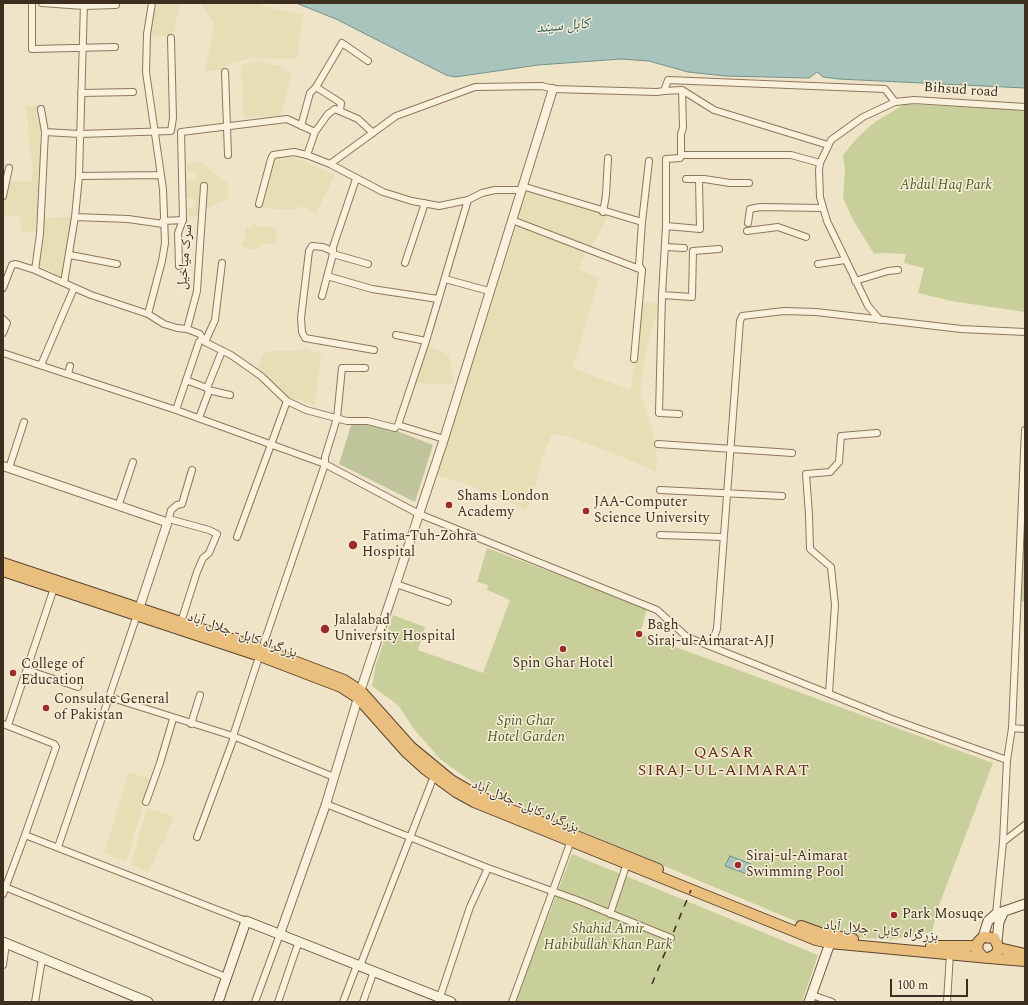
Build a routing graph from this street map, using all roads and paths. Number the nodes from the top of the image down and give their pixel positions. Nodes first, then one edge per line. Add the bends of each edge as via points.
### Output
1 (32, 3) edge
2 (42, 3) edge
3 (152, 3) edge
4 (84, 5) edge
5 (116, 5) dead end
6 (171, 38) dead end
7 (115, 47) dead end
8 (82, 49) junction
9 (368, 62) dead end
10 (225, 72) dead end
11 (316, 87) junction
12 (553, 89) junction
13 (682, 90) junction
14 (664, 91) junction
15 (133, 92) dead end
16 (81, 93) junction
17 (894, 102) junction
18 (1025, 106) edge
19 (42, 109) dead end
20 (340, 110) junction
21 (228, 126) junction
22 (301, 126) junction
23 (45, 132) junction
24 (154, 132) junction
25 (315, 132) junction
26 (373, 133) junction
27 (80, 134) junction
28 (828, 145) junction
29 (228, 154) dead end
30 (307, 155) junction
31 (681, 155) junction
32 (608, 158) dead end
33 (649, 161) dead end
34 (820, 163) junction
35 (330, 164) junction
36 (9, 168) dead end
37 (161, 175) junction
38 (79, 176) junction
39 (356, 179) junction
40 (686, 179) dead end
41 (699, 179) junction
42 (749, 183) dead end
43 (204, 186) dead end
44 (4, 188) edge
45 (521, 188) junction
46 (3, 196) edge
47 (468, 200) junction
48 (259, 204) dead end
49 (425, 204) junction
50 (823, 208) junction
51 (603, 212) junction
52 (75, 217) junction
53 (182, 220) junction
54 (512, 220) junction
55 (642, 222) junction
56 (163, 223) junction
57 (748, 223) dead end
58 (666, 226) junction
59 (747, 231) dead end
60 (806, 237) dead end
61 (665, 247) junction
62 (684, 248) dead end
63 (719, 249) dead end
64 (333, 253) junction
65 (70, 255) junction
66 (845, 260) junction
67 (222, 263) dead end
68 (406, 263) dead end
69 (117, 264) dead end
70 (368, 264) dead end
71 (818, 264) dead end
72 (179, 266) dead end
73 (3, 268) edge
74 (35, 270) junction
75 (642, 270) junction
76 (898, 270) dead end
77 (327, 276) junction
78 (445, 279) junction
79 (5, 281) edge
80 (855, 281) junction
81 (64, 283) junction
82 (74, 288) junction
83 (489, 291) junction
84 (662, 295) junction
85 (322, 296) dead end
86 (438, 299) junction
87 (148, 314) junction
88 (3, 319) edge
89 (880, 320) junction
90 (187, 329) junction
91 (1025, 332) edge
92 (3, 333) edge
93 (396, 335) dead end
94 (204, 340) junction
95 (426, 341) junction
96 (374, 350) dead end
97 (222, 351) junction
98 (3, 353) edge
99 (634, 360) dead end
100 (40, 365) junction
101 (70, 366) dead end
102 (365, 368) dead end
103 (68, 374) junction
104 (186, 380) junction
105 (208, 389) junction
106 (230, 395) dead end
107 (287, 401) junction
108 (176, 410) junction
109 (679, 414) dead end
110 (199, 418) junction
111 (337, 418) junction
112 (24, 422) dead end
113 (398, 425) junction
114 (1025, 430) edge
115 (877, 433) dead end
116 (444, 439) junction
117 (271, 444) junction
118 (658, 444) dead end
119 (730, 449) junction
120 (792, 453) dead end
121 (133, 462) dead end
122 (325, 464) junction
123 (6, 467) edge
124 (192, 470) dead end
125 (660, 490) dead end
126 (727, 493) junction
127 (782, 496) dead end
128 (119, 504) junction
129 (418, 514) junction
130 (168, 522) junction
131 (660, 535) dead end
132 (237, 537) dead end
133 (723, 537) junction
134 (3, 563) edge
135 (3, 571) edge
136 (396, 584) junction
137 (54, 588) junction
138 (448, 602) dead end
139 (138, 612) junction
140 (181, 622) junction
141 (711, 645) junction
142 (261, 653) junction
143 (27, 670) junction
144 (78, 687) dead end
145 (829, 693) junction
146 (200, 695) dead end
147 (359, 695) junction
148 (109, 697) junction
149 (173, 719) junction
150 (6, 724) edge
151 (191, 724) junction
152 (1012, 728) junction
153 (1025, 729) edge
154 (232, 736) junction
155 (1006, 760) junction
156 (334, 777) junction
157 (432, 781) dead end
158 (146, 802) dead end
159 (326, 804) junction
160 (1025, 825) edge
161 (26, 835) junction
162 (197, 837) dead end
163 (410, 837) junction
164 (572, 838) junction
165 (1003, 842) junction
166 (58, 846) junction
167 (488, 868) junction
168 (625, 869) dead end
169 (5, 887) junction
170 (552, 891) junction
171 (3, 894) edge
172 (1025, 904) edge
173 (1000, 912) junction
174 (610, 914) junction
175 (246, 921) junction
176 (280, 934) junction
177 (983, 937) junction
178 (671, 938) dead end
179 (299, 941) junction
180 (5, 943) edge
181 (830, 943) junction
182 (998, 944) junction
183 (977, 946) junction
184 (950, 954) junction
185 (1025, 954) edge
186 (985, 957) junction
187 (42, 959) junction
188 (1025, 961) edge
189 (3, 965) edge
190 (359, 965) junction
191 (374, 971) junction
192 (226, 977) junction
193 (440, 997) junction
194 (811, 998) edge
195 (144, 1001) edge
196 (35, 1002) edge
197 (218, 1002) edge
198 (255, 1002) edge
199 (278, 1002) edge
200 (343, 1002) edge
201 (363, 1002) edge
202 (451, 1002) edge
203 (512, 1002) edge
204 (832, 1002) edge
205 (947, 1002) edge

1 - 8 street via 32,49
2 - 4 street
3 - 24 street via 147,34 146,72
4 - 5 street
4 - 8 street
6 - 24 street via 172,129
7 - 8 street
8 - 16 street
9 - 11 street via 342,43
10 - 21 street
11 - 20 street via 341,103
11 - 22 street via 310,93
12 - 14 street
12 - 26 street via 542,86 475,87 396,116
12 - 45 street
13 - 14 street
13 - 28 street via 714,110
13 - 31 street
14 - 17 street via 668,80 885,89
15 - 16 street
16 - 27 street
17 - 18 street, Bihsud road via 914,100
17 - 28 street via 863,117 831,140
19 - 23 street
20 - 25 street via 334,109 328,114
20 - 26 street via 358,119
21 - 22 street via 286,119
21 - 29 street
21 - 53 street via 181,132
22 - 25 street
23 - 27 street
23 - 74 street via 40,234
24 - 27 street
24 - 37 street
25 - 30 street
26 - 35 street
27 - 38 street
28 - 34 street
30 - 35 street
30 - 48 street via 294,152 273,155
31 - 34 street via 791,155
31 - 58 street via 680,158 666,159
32 - 51 street
33 - 55 street
34 - 50 street via 820,198
35 - 39 street
36 - 44 street
37 - 38 street
37 - 56 street
38 - 52 street
39 - 49 street via 383,192
39 - 64 street
40 - 41 street
41 - 42 street
41 - 58 street via 700,229
43 - 90 street, سرک میاخیل via 197,291
44 - 46 street
45 - 47 street via 495,190
45 - 51 street
45 - 54 street
47 - 49 street via 439,206
47 - 78 street
49 - 68 street
50 - 57 street via 750,209
50 - 66 street
51 - 55 street
52 - 56 street
52 - 65 street
53 - 56 street
53 - 72 street via 178,233
54 - 75 street
54 - 83 street
55 - 75 street via 639,265
56 - 87 street via 162,261
58 - 61 street
59 - 60 street via 778,227
61 - 62 street
61 - 84 street
63 - 84 street via 694,251 692,297
64 - 70 street
64 - 77 street
64 - 96 street via 323,247 312,246 309,251 300,318 302,332 306,338
65 - 69 street
65 - 81 street
66 - 71 street
66 - 80 street
67 - 94 street via 216,320
73 - 79 street
74 - 79 street via 12,265
74 - 81 street
75 - 99 street
76 - 80 street
77 - 85 street
77 - 86 street via 372,289
78 - 83 street
78 - 86 street
80 - 89 street via 868,306
81 - 82 street
82 - 87 street
82 - 100 street
83 - 116 street
84 - 109 street via 659,413
86 - 95 street
87 - 90 street via 164,324
88 - 92 street via 7,323
89 - 91 street via 961,329
89 - 119 street via 790,311 742,316
90 - 94 street via 200,334
93 - 95 street
94 - 97 street
94 - 104 street via 199,342
95 - 113 street
97 - 105 street
97 - 107 street via 261,376
98 - 100 street
100 - 103 street
101 - 103 street
102 - 111 street via 342,368
103 - 108 street
104 - 105 street
104 - 108 street
105 - 106 street
105 - 110 street
107 - 111 street via 306,410
107 - 117 street
108 - 110 street
110 - 117 street
111 - 113 street via 347,421 368,421 396,428
111 - 122 street
112 - 123 street
113 - 116 street
114 - 152 street
115 - 145 street via 841,436 839,462 830,472 806,474 810,550 831,567 835,605
116 - 129 street
117 - 122 street
117 - 132 street
118 - 119 street
119 - 120 street
119 - 126 street
121 - 128 street
122 - 129 street
122 - 142 street
123 - 128 street
124 - 130 street via 182,504 171,510
125 - 126 street
126 - 127 street
126 - 133 street
128 - 130 street
129 - 136 street
129 - 141 street via 656,610 687,637
130 - 139 street
130 - 140 street via 217,534 197,572
131 - 133 street
133 - 141 street via 716,629
134 - 139 highway, بزرگراه کابل- جلال آباد
135 - 137 highway, بزرگراه کابل- جلال آباد
136 - 138 street
136 - 147 street
137 - 139 highway, بزرگراه کابل- جلال آباد
137 - 143 street
139 - 140 highway, بزرگراه کابل- جلال آباد
139 - 142 highway, بزرگراه کابل- جلال آباد
139 - 148 street
140 - 142 highway, بزرگراه کابل- جلال آباد
141 - 145 street
142 - 147 highway, بزرگراه کابل- جلال آباد via 344,680
142 - 154 street
143 - 144 street
143 - 150 street
145 - 155 street via 892,719
146 - 151 street
147 - 156 street
147 - 164 highway, بزرگراه کابل- جلال آباد via 411,747 451,780 477,795
148 - 149 street
148 - 166 street
149 - 151 street
149 - 158 street
150 - 161 street via 56,746
151 - 154 street
152 - 153 street
152 - 155 street
154 - 156 street
154 - 162 street via 233,740
155 - 165 street
156 - 159 street
157 - 163 street
159 - 163 street
159 - 176 street
160 - 165 street
161 - 166 street
161 - 169 street
163 - 167 street
163 - 190 street
164 - 170 street
164 - 181 highway, بزرگراه کابل- جلال آباد via 816,940
164 - 183 highway, بزرگراه کابل- جلال آباد via 823,934 936,946
165 - 173 street
166 - 175 street
167 - 170 street
167 - 193 street via 470,907
168 - 174 street
169 - 171 street
169 - 192 street
170 - 174 street
170 - 203 street
172 - 173 main road
173 - 177 main road via 988,921
173 - 182 main road
174 - 178 street
175 - 176 main road
175 - 192 main road
176 - 179 main road
176 - 198 street
177 - 182 highway via 990,936
177 - 183 highway
179 - 190 main road
179 - 199 street
180 - 187 main road
180 - 189 street
181 - 184 highway, بزرگراه کابل- جلال آباد
181 - 194 main road
182 - 185 highway
182 - 186 highway via 996,954
183 - 186 highway
184 - 186 highway, بزرگراه کابل- جلال آباد
184 - 205 street
186 - 188 highway, بزرگراه کابل- جلال آباد
187 - 195 main road
187 - 196 street
190 - 191 main road
190 - 200 street
191 - 193 main road
191 - 201 street
192 - 197 main road
193 - 202 main road
194 - 204 street

